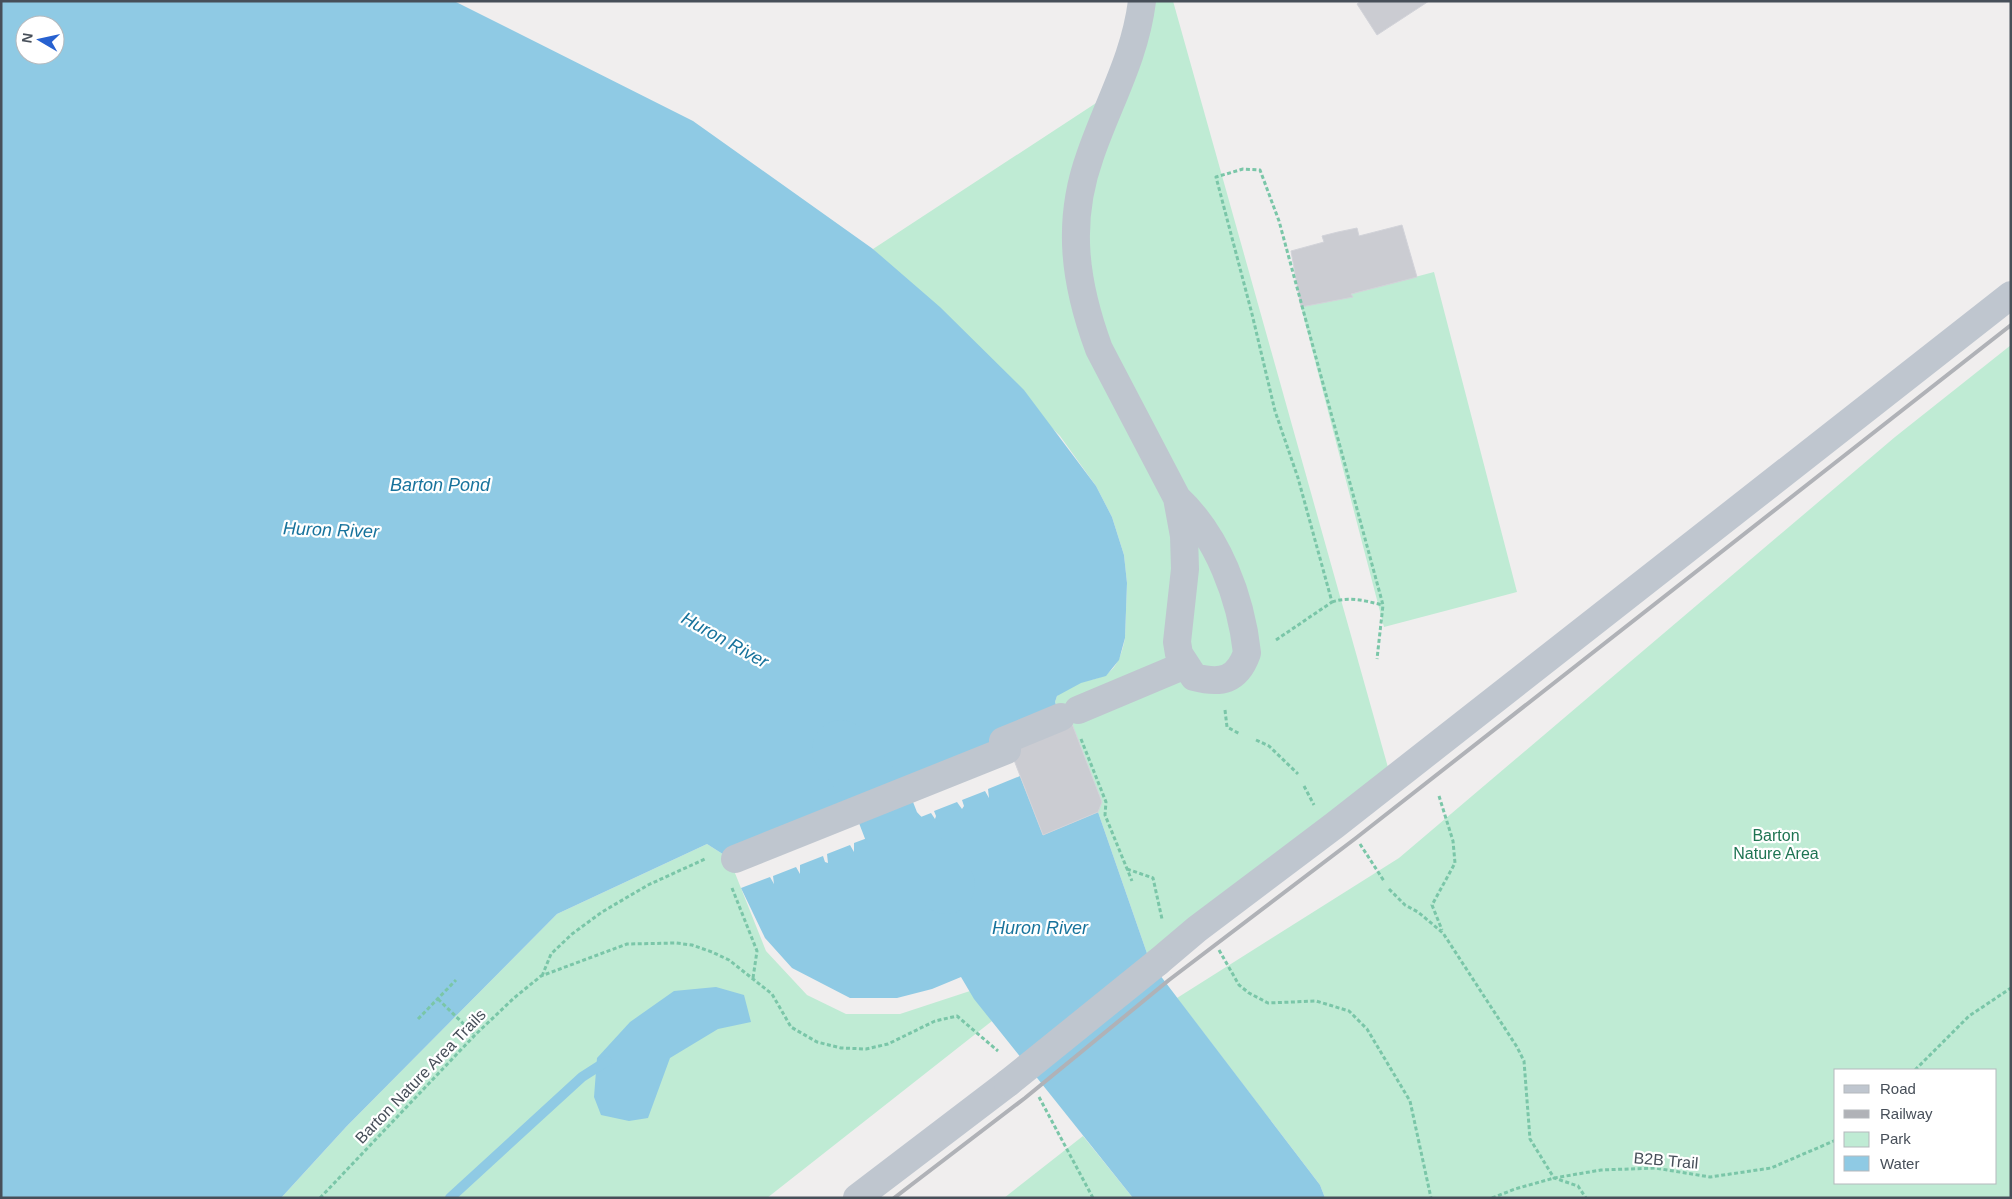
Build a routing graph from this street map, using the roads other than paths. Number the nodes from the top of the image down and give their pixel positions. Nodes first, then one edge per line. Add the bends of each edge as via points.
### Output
1 (1142, 1) edge
2 (2011, 295) edge
3 (1177, 498) junction
4 (1185, 665) junction
5 (724, 865) road end
6 (857, 1198) edge

1 - 3 street via 1129,61 1082,183 1076,230 1077,268 1099,349
2 - 6 street, bridge via 1335,825 1196,929 1158,962 1006,1069
3 - 4 street via 1184,536 1185,569 1177,642
3 - 4 street via 1192,511 1207,532 1226,574 1244,622 1247,653 1240,671 1217,681 1194,677
4 - 5 street via 1003,741 1007,750

